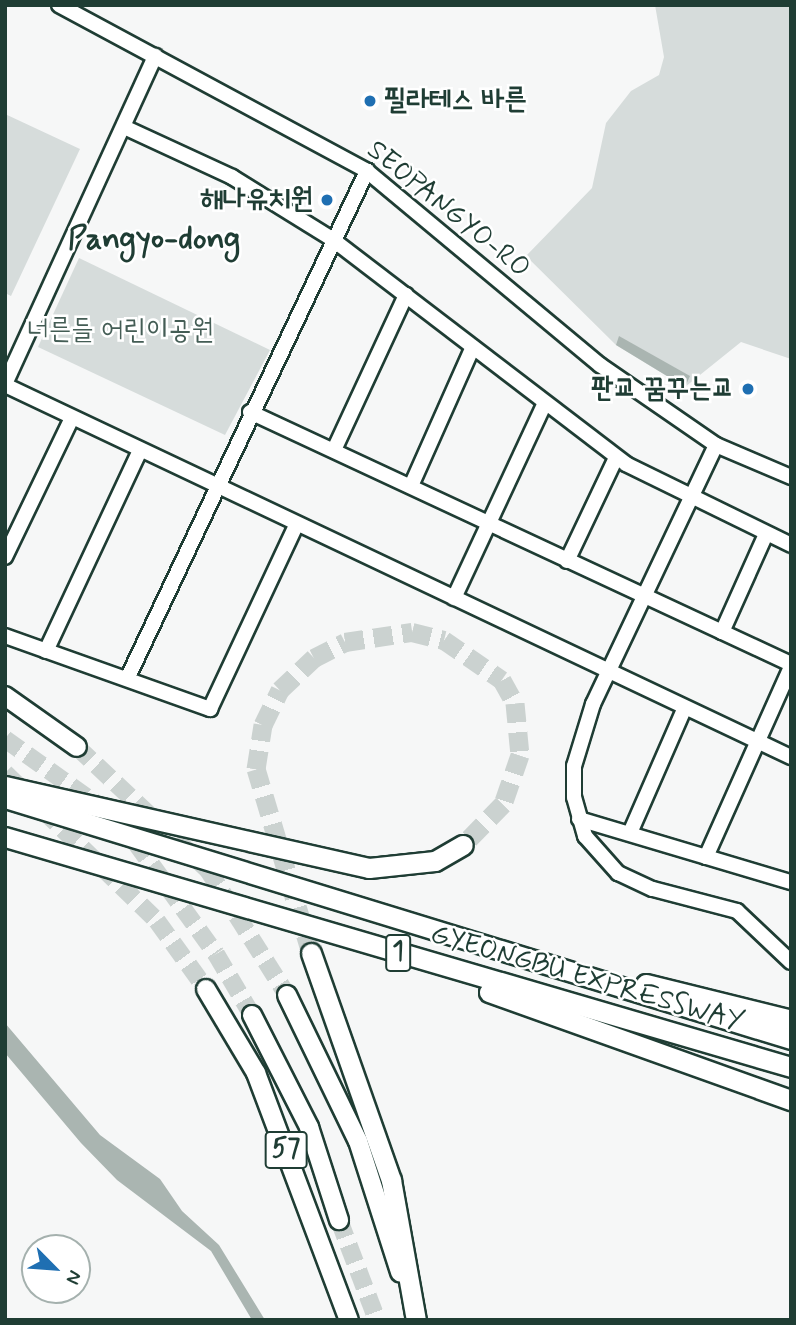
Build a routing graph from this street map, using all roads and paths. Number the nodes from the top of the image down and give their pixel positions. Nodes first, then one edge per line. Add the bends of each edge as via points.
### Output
1 (59, 5) edge
2 (155, 56) junction
3 (124, 127) junction
4 (367, 171) junction
5 (332, 239) junction
6 (405, 295) junction
7 (473, 347) junction
8 (5, 385) edge
9 (545, 403) junction
10 (250, 412) junction
11 (72, 418) junction
12 (716, 445) junction
13 (140, 450) junction
14 (334, 450) junction
15 (616, 458) junction
16 (791, 477) edge
17 (216, 486) junction
18 (411, 486) junction
19 (691, 501) junction
20 (296, 525) junction
21 (487, 525) junction
22 (766, 534) junction
23 (791, 545) edge
24 (5, 556) edge
25 (567, 561) junction
26 (645, 597) junction
27 (454, 598) junction
28 (722, 632) junction
29 (7, 636) edge
30 (46, 651) junction
31 (791, 666) edge
32 (609, 673) junction
33 (128, 677) junction
34 (5, 696) edge
35 (685, 707) junction
36 (757, 741) junction
37 (77, 747) tunnel mouth
38 (791, 757) edge
39 (5, 786) edge
40 (5, 798) edge
41 (579, 819) junction
42 (629, 833) junction
43 (5, 837) edge
44 (463, 845) tunnel mouth
45 (706, 857) junction
46 (791, 882) edge
47 (357, 941) junction
48 (311, 953) tunnel mouth
49 (791, 962) edge
50 (206, 989) tunnel mouth
51 (286, 995) tunnel mouth
52 (252, 1015) tunnel mouth
53 (785, 1028) edge
54 (791, 1067) edge
55 (791, 1100) edge
56 (339, 1220) tunnel mouth
57 (349, 1320) edge
58 (414, 1320) edge

1 - 2 street, SEOPANGYO-RO
2 - 3 street
2 - 4 street, SEOPANGYO-RO
3 - 5 street via 232,177
3 - 8 street
4 - 5 street
4 - 12 street, SEOPANGYO-RO via 600,365
5 - 6 street
5 - 10 street
6 - 7 street
6 - 14 street
7 - 9 street
7 - 18 street
8 - 11 street
9 - 15 street
9 - 21 street
10 - 14 street
10 - 17 street
11 - 13 street
11 - 24 street
12 - 16 street, SEOPANGYO-RO
12 - 19 street
13 - 17 street
13 - 30 street
14 - 18 street
15 - 19 street
15 - 25 street
17 - 20 street
17 - 33 street
18 - 21 street
19 - 22 street
19 - 26 street
20 - 27 street
20 - 33 street via 209,709
21 - 25 street
21 - 27 street
22 - 23 street
22 - 28 street
25 - 26 street
26 - 28 street
26 - 32 street
27 - 32 street
28 - 31 street
29 - 30 street
30 - 33 street
31 - 36 street
32 - 35 street
32 - 41 street via 574,766
34 - 37 main road
35 - 36 street
35 - 42 street
36 - 38 street
36 - 45 street
39 - 44 highway via 369,868 435,861
40 - 53 highway, GYEONGBU EXPRESSWAY / 1 via 457,936
41 - 42 street
41 - 49 street via 592,849 618,873 653,889 737,911
42 - 45 street
43 - 47 highway, GYEONGBU EXPRESSWAY / 1
45 - 46 street
47 - 54 highway, GYEONGBU EXPRESSWAY / 1
47 - 55 highway
48 - 58 highway via 391,1180
50 - 57 main road, 57 via 256,1073
51 - 58 main road, 57 via 379,1195
52 - 56 main road via 309,1127

